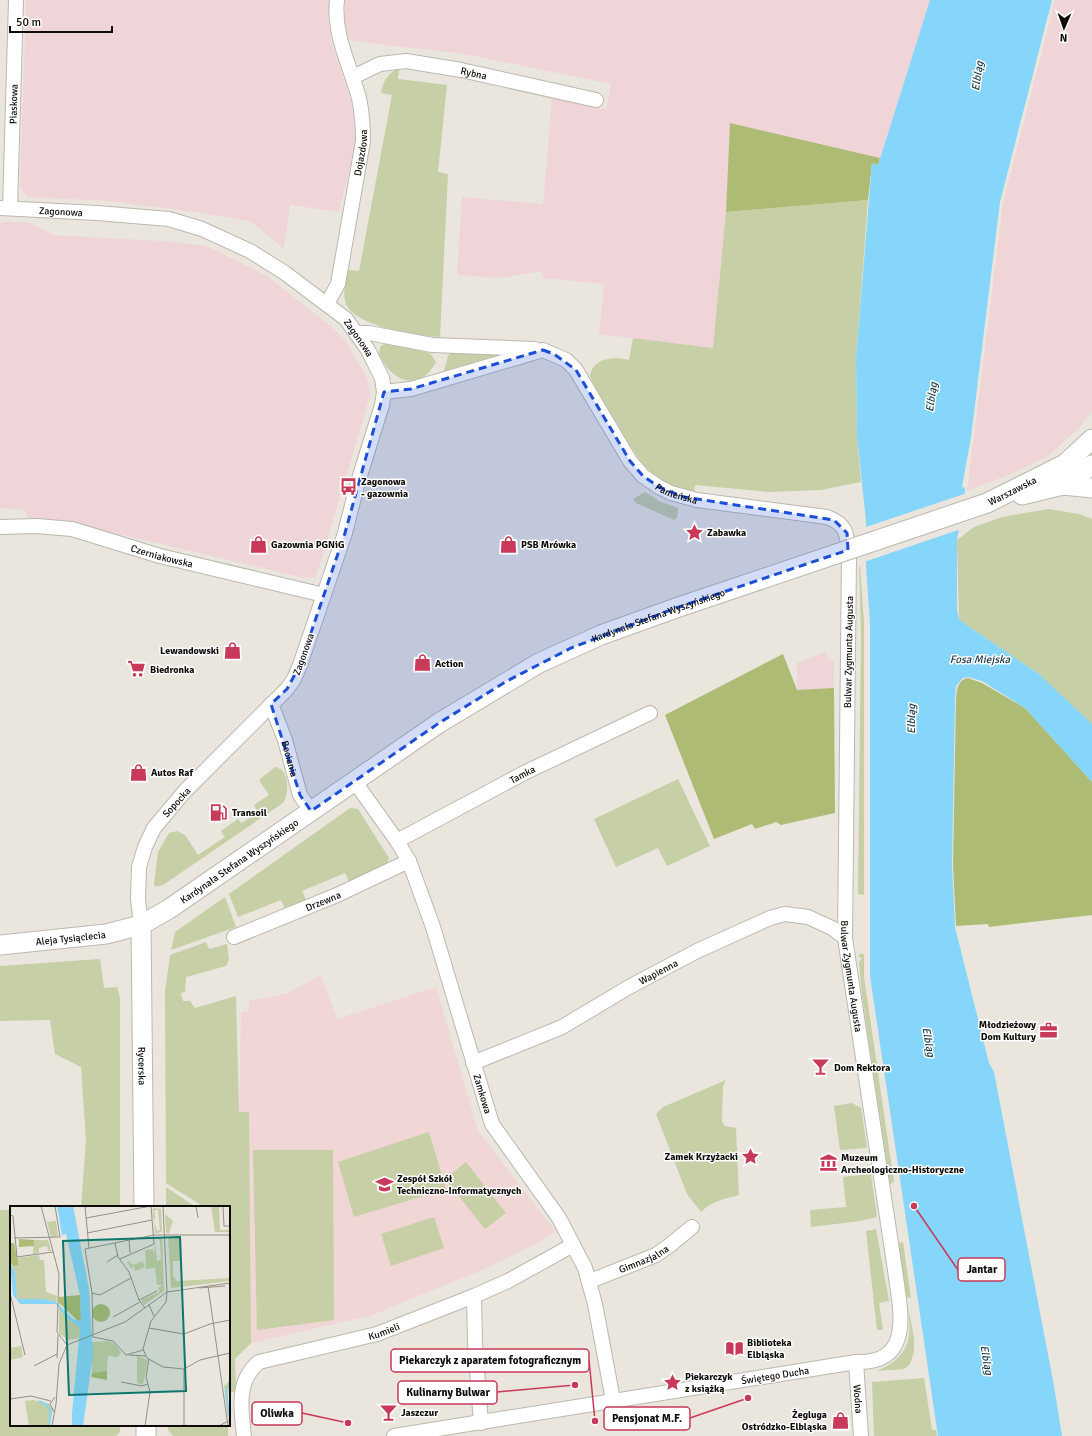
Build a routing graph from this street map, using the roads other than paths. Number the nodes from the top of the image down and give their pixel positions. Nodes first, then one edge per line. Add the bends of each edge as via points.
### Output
1 (16, 0) edge
2 (337, 0) edge
3 (353, 77) junction
4 (596, 100) dead end
5 (5, 208) edge
6 (327, 304) junction
7 (357, 333) junction
8 (543, 350) junction
9 (384, 392) junction
10 (1090, 454) edge
11 (1063, 485) junction
12 (1092, 488) edge
13 (987, 504) junction
14 (0, 527) edge
15 (842, 555) junction
16 (324, 595) junction
17 (271, 704) junction
18 (650, 713) dead end
19 (355, 782) junction
20 (311, 811) junction
21 (397, 841) junction
22 (409, 861) junction
23 (141, 926) junction
24 (234, 936) dead end
25 (845, 938) junction
26 (0, 946) edge
27 (473, 1063) junction
28 (144, 1206) edge
29 (692, 1227) dead end
30 (573, 1245) junction
31 (590, 1281) junction
32 (474, 1296) junction
33 (856, 1362) junction
34 (614, 1400) junction
35 (481, 1423) junction
36 (454, 1431) edge
37 (244, 1436) edge
38 (394, 1436) edge
39 (861, 1436) edge

1 - 5 street, Piaskowa
2 - 3 street, Dojazdowa via 339,36
3 - 4 street, Rybna via 380,64 406,61 461,70
3 - 6 street, Dojazdowa via 363,121 363,141 338,284
5 - 6 street, Zagonowa via 140,216 186,223 250,251 274,265
6 - 7 street, Zagonowa via 346,319
7 - 8 street, Panieńska via 432,345
7 - 9 street, Zagonowa via 382,378
8 - 9 street via 410,389
8 - 15 street, Panieńska via 566,360 576,370 630,461 643,476 659,487 697,500 826,516 840,523 847,533
9 - 16 street, Zagonowa via 345,533
10 - 11 main road, Warszawska
10 - 13 main road, Warszawska via 1064,464
11 - 12 main road, Warszawska
11 - 13 main road, Warszawska
13 - 15 main road, Kardynała Stefana Wyszyńskiego, bridge
14 - 16 street, Czerniakowska via 37,526 72,529 160,556
15 - 19 main road, Kardynała Stefana Wyszyńskiego via 608,633 539,663 439,723
15 - 25 street, Bulwar Zygmunta Augusta
16 - 17 street, Zagonowa via 294,680
17 - 20 street, Bociania via 285,740 300,795
17 - 23 street, Sopocka via 185,791 154,828 139,867 138,899
18 - 21 street, Tamka via 524,773
19 - 20 main road, Kardynała Stefana Wyszyńskiego
19 - 21 street, Zamkowa
20 - 23 main road, Kardynała Stefana Wyszyńskiego
21 - 22 street, Zamkowa
22 - 24 street, Drzewna via 337,895
22 - 27 street, Zamkowa via 433,927
23 - 26 main road, Aleja Tysiąclecia via 106,934
23 - 28 main road, Rycerska
25 - 27 street, Wapienna via 832,928 808,917 785,914 770,918 697,951 562,1027
25 - 33 street, Bulwar Zygmunta Augusta via 901,1324 898,1343 883,1358 870,1363
27 - 30 street, Zamkowa via 492,1124 560,1218
29 - 31 street, Gimnazjalna via 656,1255
30 - 31 street, Zamkowa
30 - 32 street, Kumieli via 508,1281
31 - 34 street, Zamkowa
32 - 35 street
32 - 37 street, Kumieli via 377,1334 259,1362 246,1375 241,1392
33 - 34 street, Świętego Ducha
33 - 39 street, Wodna
34 - 35 street, Świętego Ducha
35 - 36 street, Świętego Ducha
36 - 38 street, Świętego Ducha

